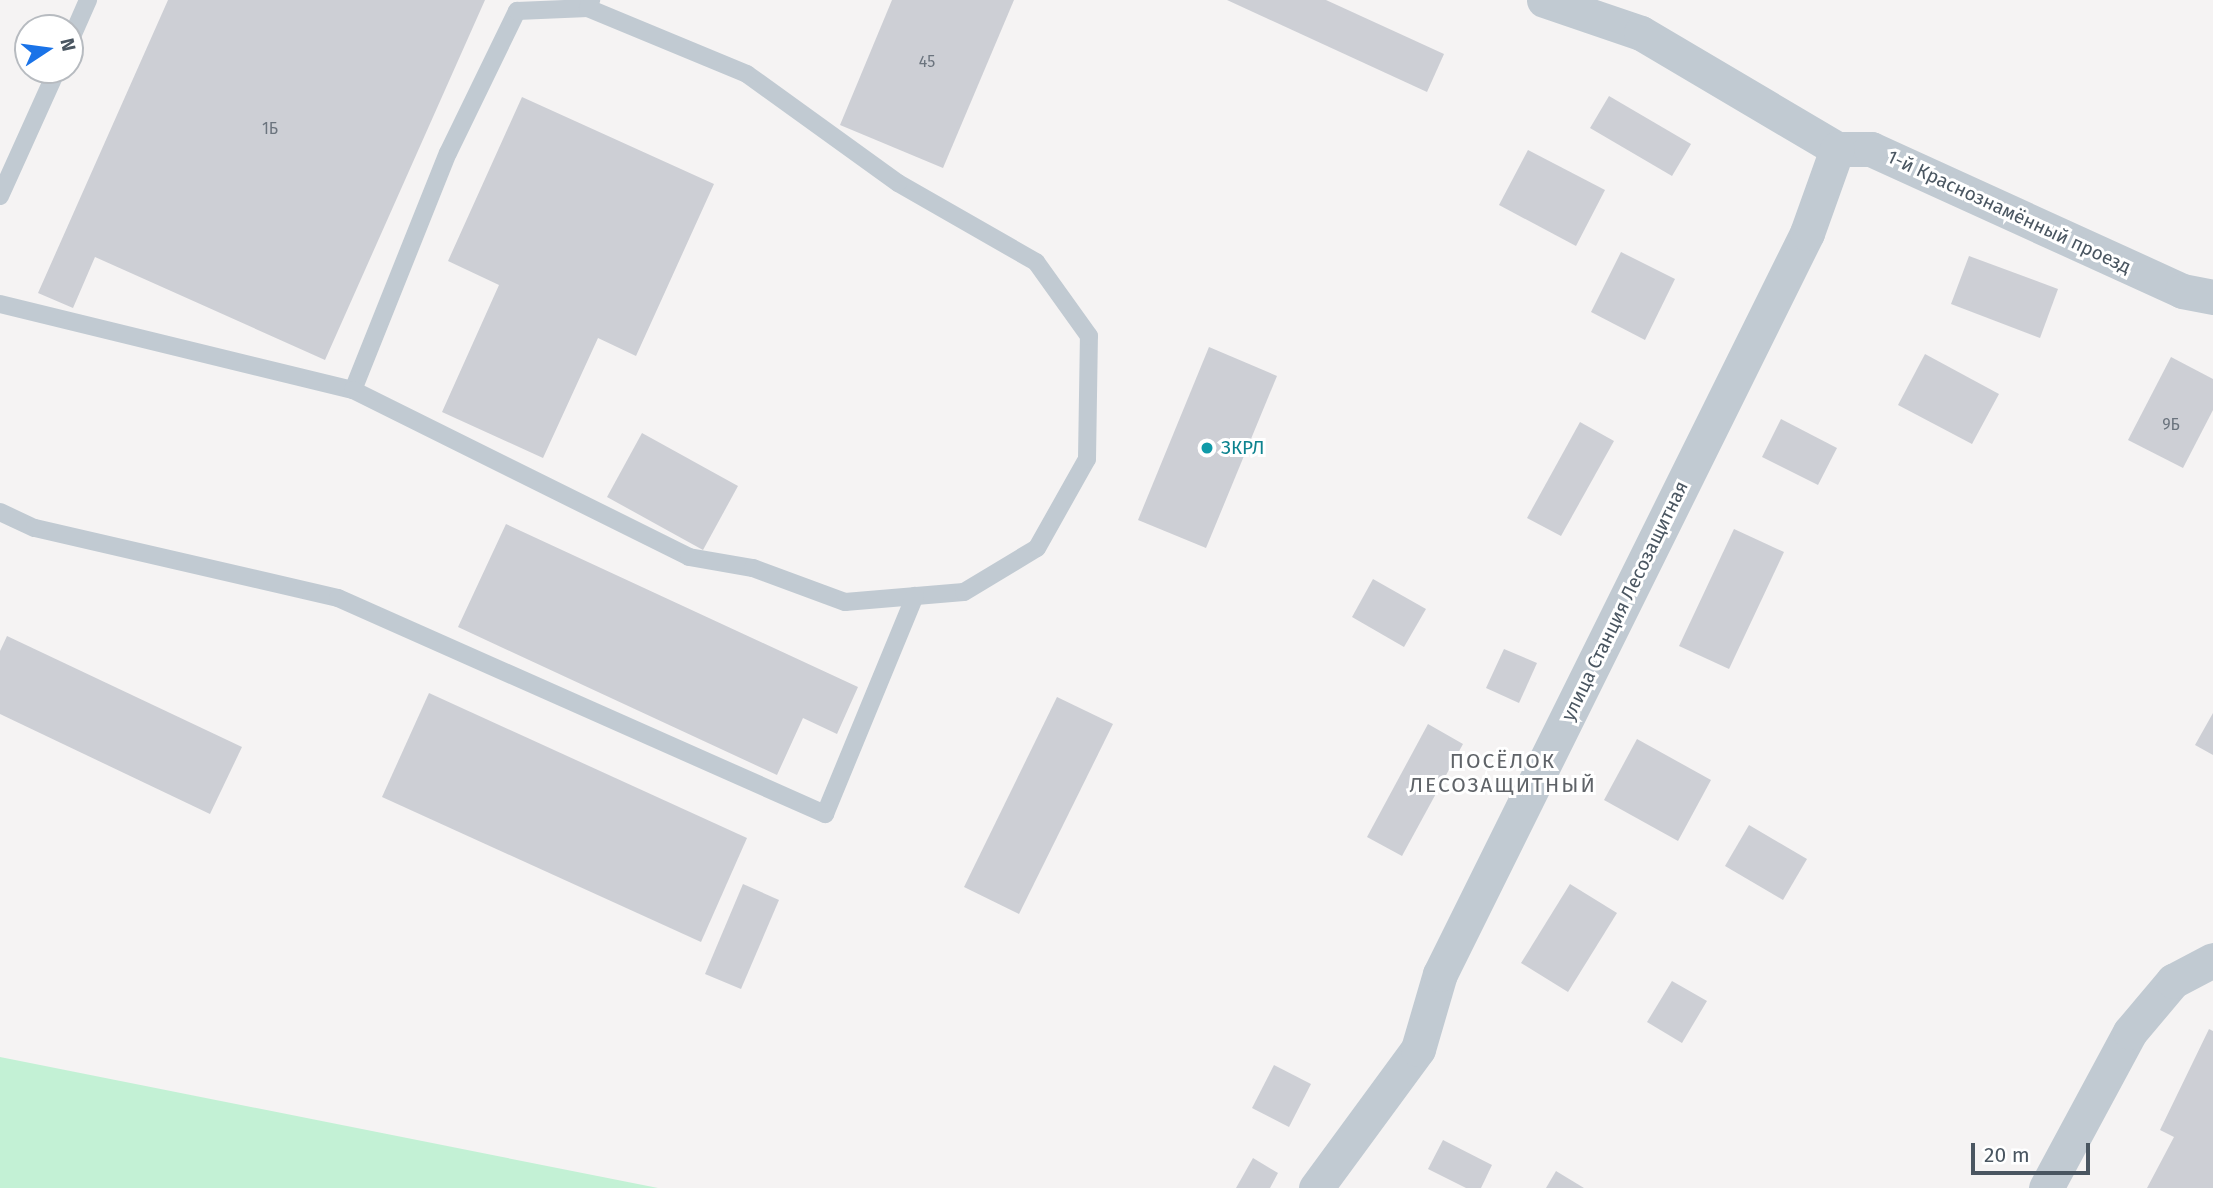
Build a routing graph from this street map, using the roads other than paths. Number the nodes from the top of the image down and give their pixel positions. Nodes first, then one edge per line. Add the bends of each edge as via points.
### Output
1 (1544, 0) edge
2 (589, 4) edge
3 (51, 84) edge
4 (1837, 149) junction
5 (0, 195) edge
6 (2213, 297) edge
7 (0, 304) edge
8 (353, 390) junction
9 (0, 512) edge
10 (915, 596) junction
11 (2213, 960) edge
12 (1316, 1188) edge
13 (2046, 1188) edge

1 - 4 street, 1-й Краснознамённый проезд via 1641,33
2 - 8 lane via 517,10 448,153
2 - 10 lane via 747,74 898,183 1036,262 1089,336 1087,459 1037,548 964,592
3 - 5 lane
4 - 6 street, 1-й Краснознамённый проезд via 1871,149 2182,291
4 - 12 street, улица Станция Лесозащитная via 1807,233 1440,974 1418,1049
7 - 8 lane
8 - 10 lane via 689,557 753,568 845,602
9 - 10 lane via 35,528 338,598 825,814
11 - 13 street via 2173,981 2130,1032

